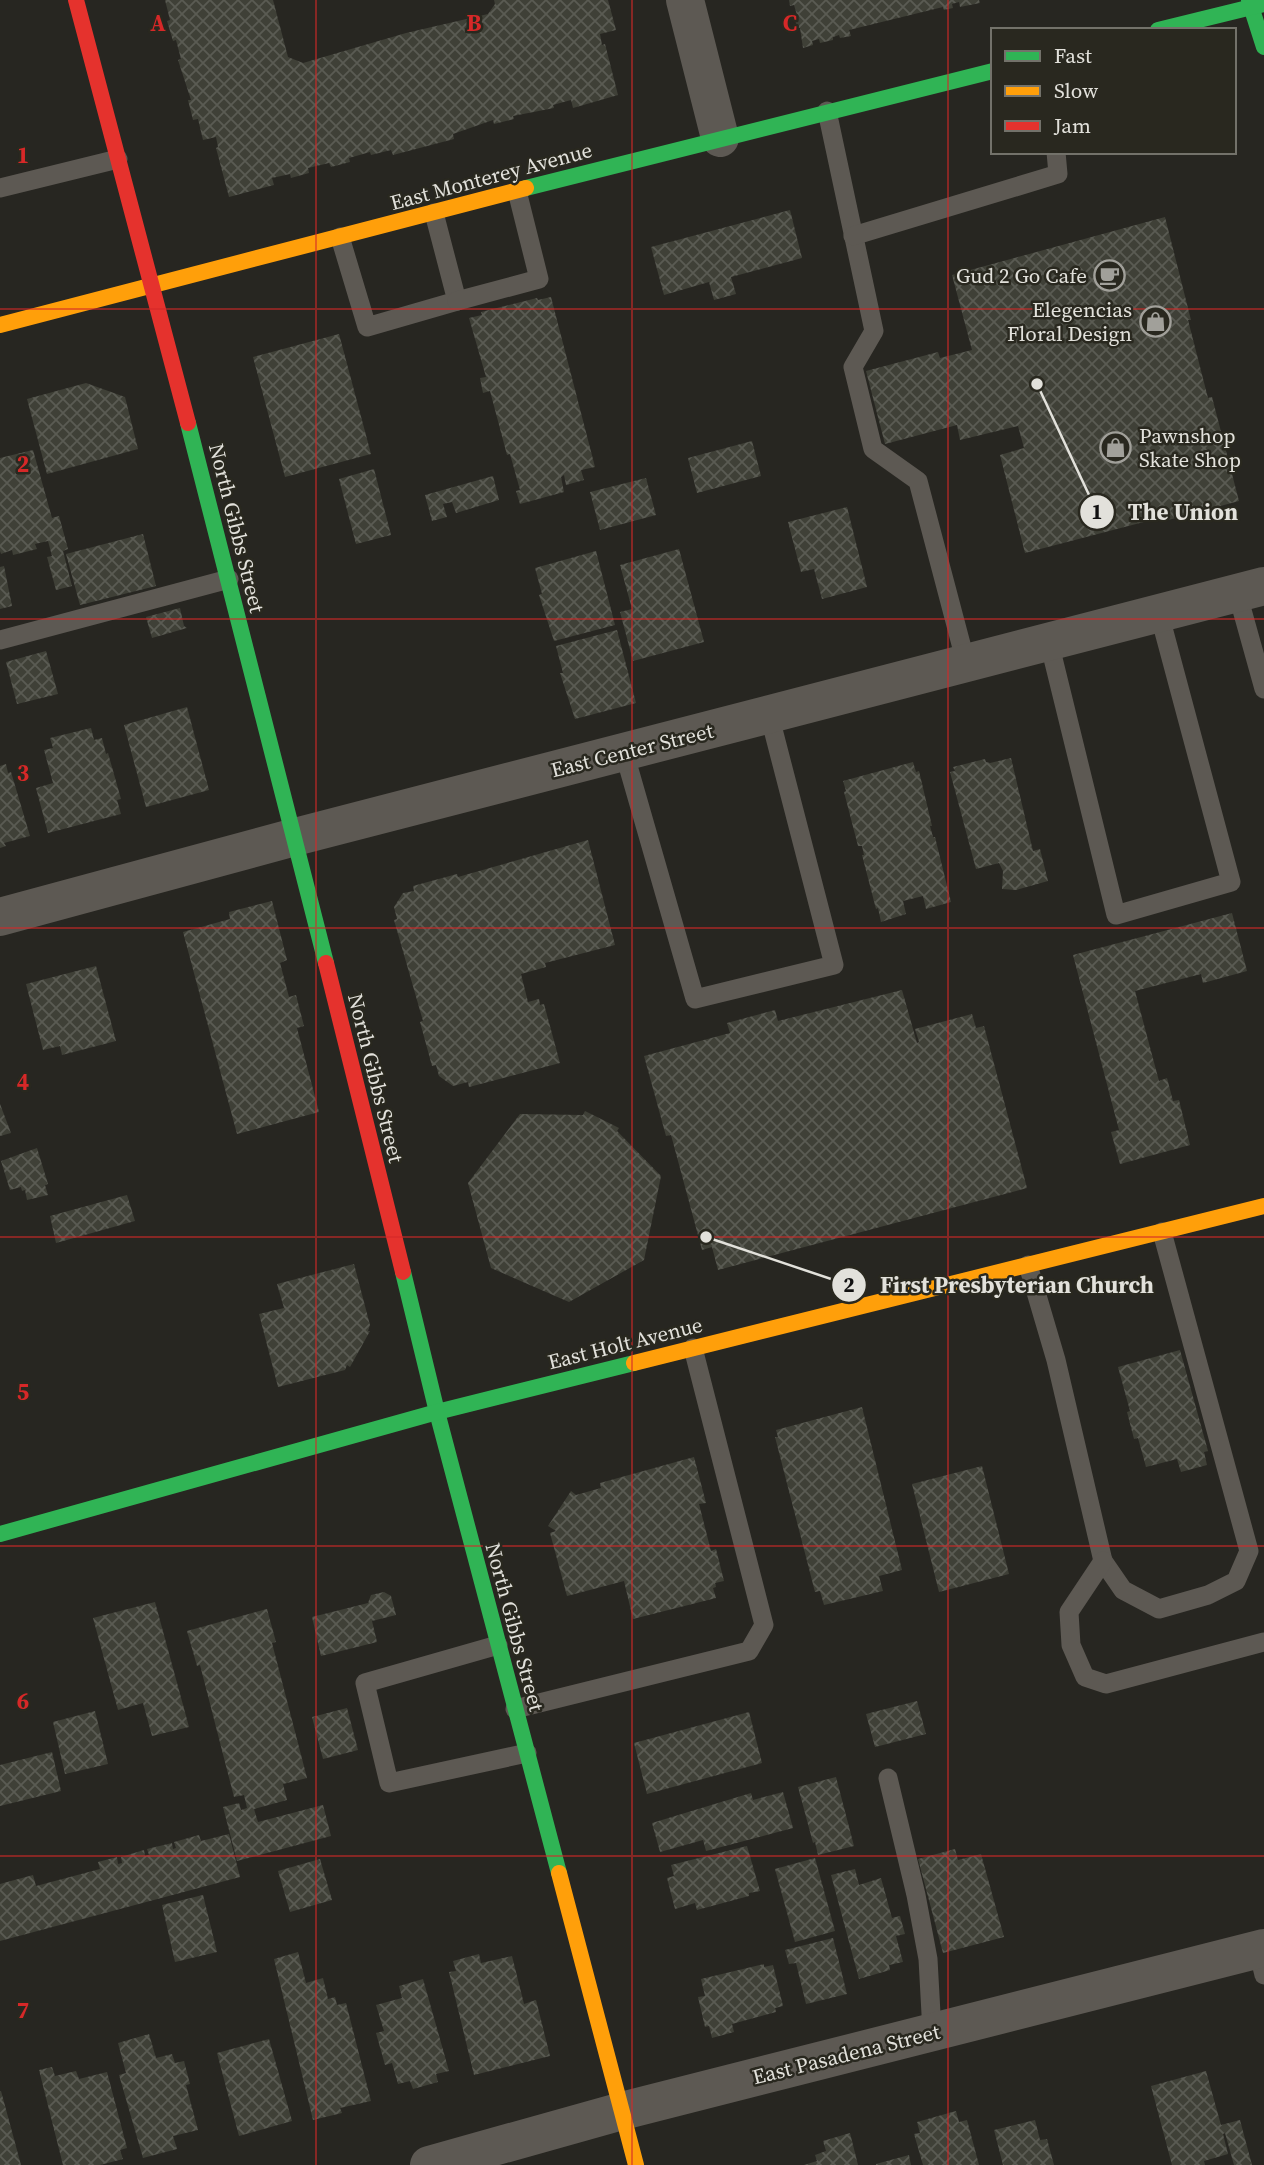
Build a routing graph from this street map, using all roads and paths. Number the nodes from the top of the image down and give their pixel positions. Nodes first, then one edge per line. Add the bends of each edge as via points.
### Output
1 (76, 0) edge
2 (685, 0) edge
3 (1255, 4) edge
4 (1165, 28) edge
5 (1264, 47) edge
6 (991, 71) edge
7 (827, 111) junction
8 (720, 138) junction
9 (1056, 154) edge
10 (118, 159) junction
11 (0, 188) edge
12 (517, 191) junction
13 (434, 213) junction
14 (853, 236) junction
15 (340, 237) junction
16 (153, 285) junction
17 (457, 301) junction
18 (0, 325) edge
19 (229, 579) junction
20 (1251, 589) edge
21 (1159, 613) junction
22 (0, 640) edge
23 (1049, 642) junction
24 (966, 663) junction
25 (1264, 689) edge
26 (769, 715) junction
27 (624, 752) junction
28 (295, 837) junction
29 (0, 917) edge
30 (1264, 1206) edge
31 (1162, 1232) junction
32 (1028, 1265) junction
33 (693, 1348) junction
34 (437, 1412) junction
35 (0, 1534) edge
36 (1103, 1561) junction
37 (1264, 1642) edge
38 (498, 1645) junction
39 (515, 1709) junction
40 (527, 1753) junction
41 (888, 1778) dead end
42 (1262, 1958) edge
43 (932, 2032) junction
44 (622, 2111) junction
45 (429, 2165) edge
46 (636, 2165) edge

1 - 10 street, North Gibbs Street
2 - 8 street
3 - 4 street
3 - 5 street
6 - 7 street, East Monterey Avenue
7 - 8 street, East Monterey Avenue
7 - 14 lane
8 - 12 street, East Monterey Avenue
9 - 14 lane via 1058,174
10 - 11 lane
10 - 16 street, North Gibbs Street
12 - 13 street, East Monterey Avenue
12 - 17 lane via 538,279
13 - 15 street, East Monterey Avenue
13 - 17 lane
14 - 24 lane via 874,331 853,367 873,449 918,481
15 - 16 street, East Monterey Avenue
15 - 17 lane via 367,327
16 - 18 street, East Monterey Avenue
16 - 19 street, North Gibbs Street
19 - 22 lane
19 - 28 street, North Gibbs Street
20 - 21 street, East Center Street
20 - 25 lane
21 - 23 street, East Center Street
21 - 23 lane via 1231,882 1116,915
23 - 24 street, East Center Street
24 - 26 street, East Center Street
26 - 27 street, East Center Street
26 - 27 lane via 834,965 695,999
27 - 28 street, East Center Street
28 - 29 street, East Center Street
28 - 34 street, North Gibbs Street
30 - 31 street, East Holt Avenue
31 - 32 street, East Holt Avenue
31 - 36 lane via 1249,1550 1236,1581 1208,1595 1159,1609 1123,1590
32 - 33 street, East Holt Avenue
32 - 36 lane via 1056,1360
33 - 34 street, East Holt Avenue
33 - 39 lane via 764,1625 749,1651
34 - 35 street, East Holt Avenue
34 - 38 street, North Gibbs Street
36 - 37 lane via 1069,1612 1071,1645 1085,1677 1106,1684
38 - 39 street, North Gibbs Street
38 - 40 lane via 365,1683 389,1783
39 - 40 street, North Gibbs Street
40 - 44 street, North Gibbs Street
41 - 43 lane via 928,1959
42 - 43 street, East Pasadena Street
43 - 44 street, East Pasadena Street
44 - 45 street, East Pasadena Street
44 - 46 street, North Gibbs Street

